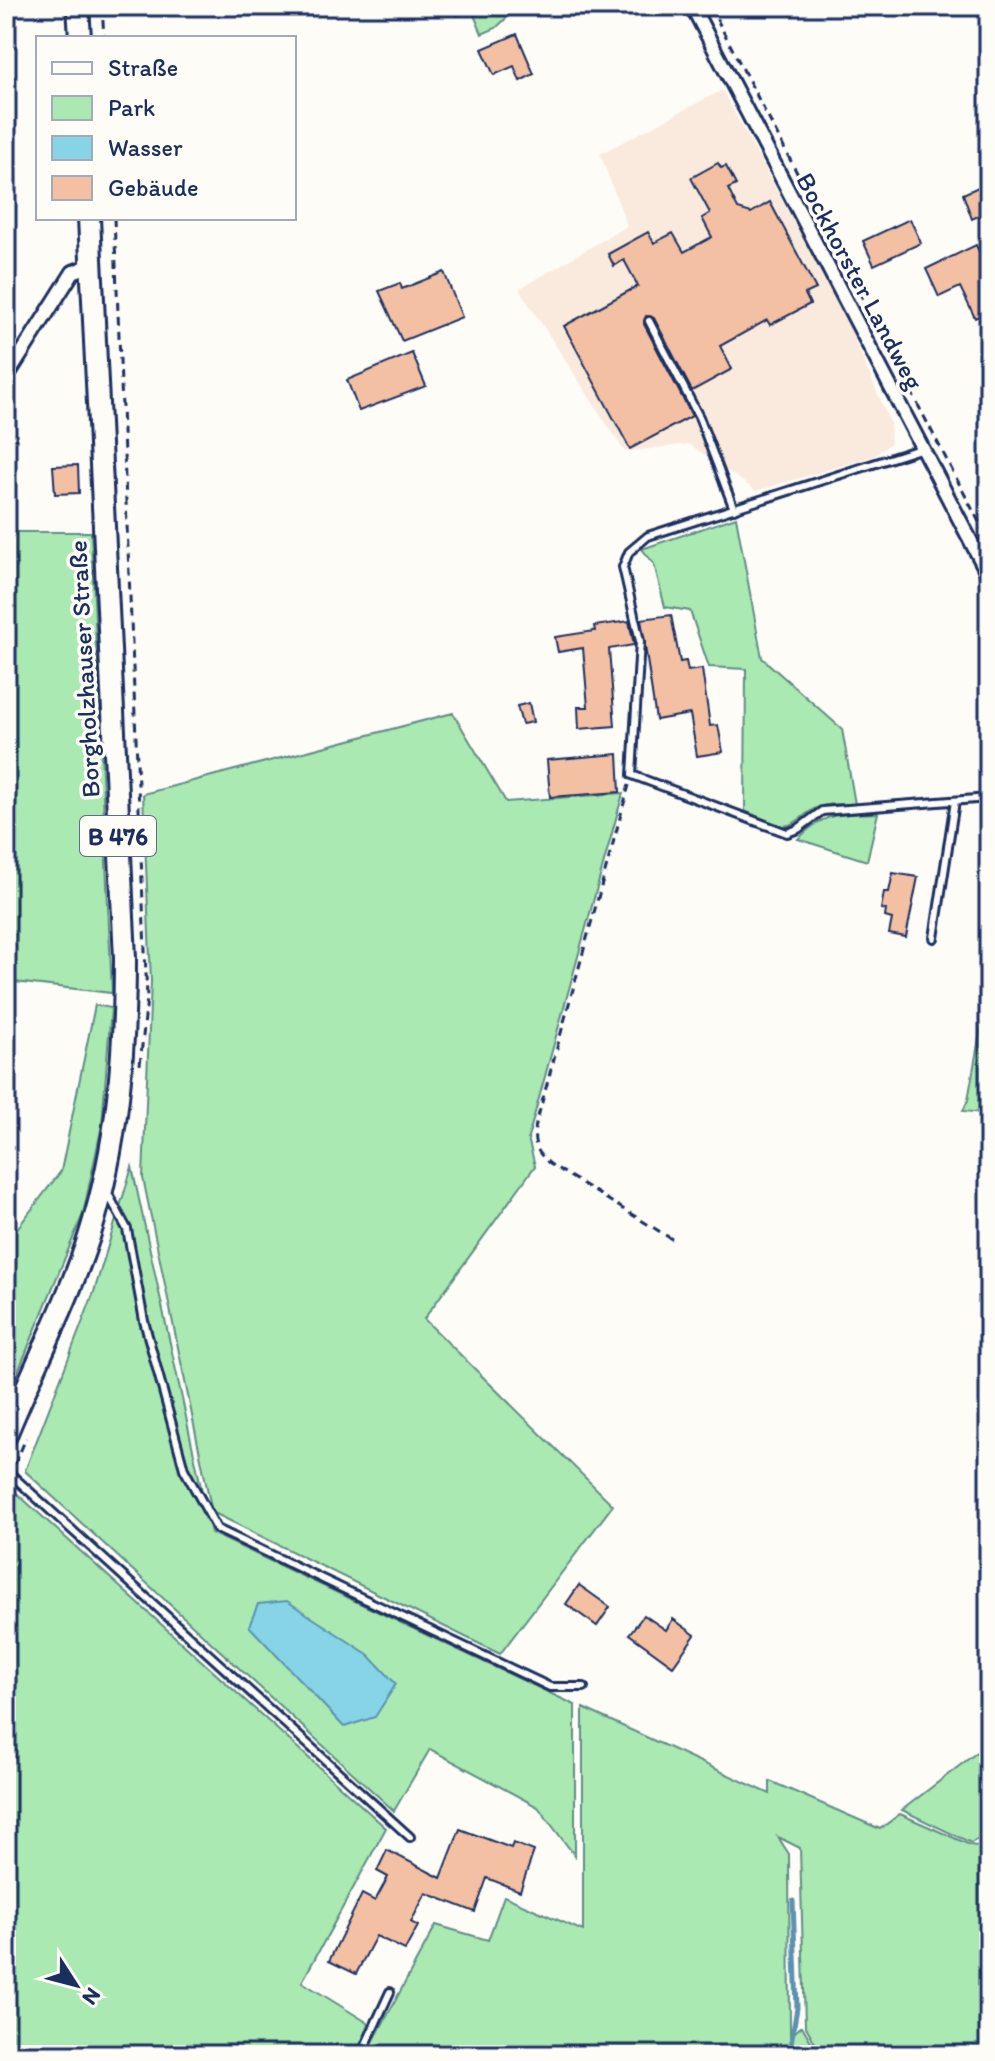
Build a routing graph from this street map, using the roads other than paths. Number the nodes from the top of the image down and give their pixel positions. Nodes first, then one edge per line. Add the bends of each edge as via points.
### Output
1 (78, 6) edge
2 (692, 6) edge
3 (80, 36) edge
4 (89, 220) edge
5 (91, 265) junction
6 (649, 321) dead end
7 (6, 378) edge
8 (923, 448) junction
9 (734, 509) junction
10 (989, 576) edge
11 (989, 798) edge
12 (955, 801) junction
13 (934, 938) dead end
14 (103, 1187) junction
15 (6, 1435) edge
16 (6, 1470) edge
17 (584, 1687) dead end
18 (410, 1837) dead end
19 (390, 1992) dead end
20 (361, 2055) edge

1 - 3 main road
2 - 8 street, Bockhorster Landweg
4 - 5 main road, Borgholzhauser Straße / B 476
5 - 7 street via 73,272
5 - 14 main road, Borgholzhauser Straße / B 476 via 125,958 125,1033
6 - 9 lane via 699,417
8 - 9 lane
8 - 10 street, Bockhorster Landweg
9 - 12 lane via 648,536 629,552 623,567 640,641 632,775 787,833 822,811
11 - 12 lane
12 - 13 lane
14 - 15 main road, Borgholzhauser Straße / B 476 via 68,1291
14 - 17 lane via 127,1229 144,1321 184,1469 217,1529 550,1687
16 - 18 lane
19 - 20 lane

